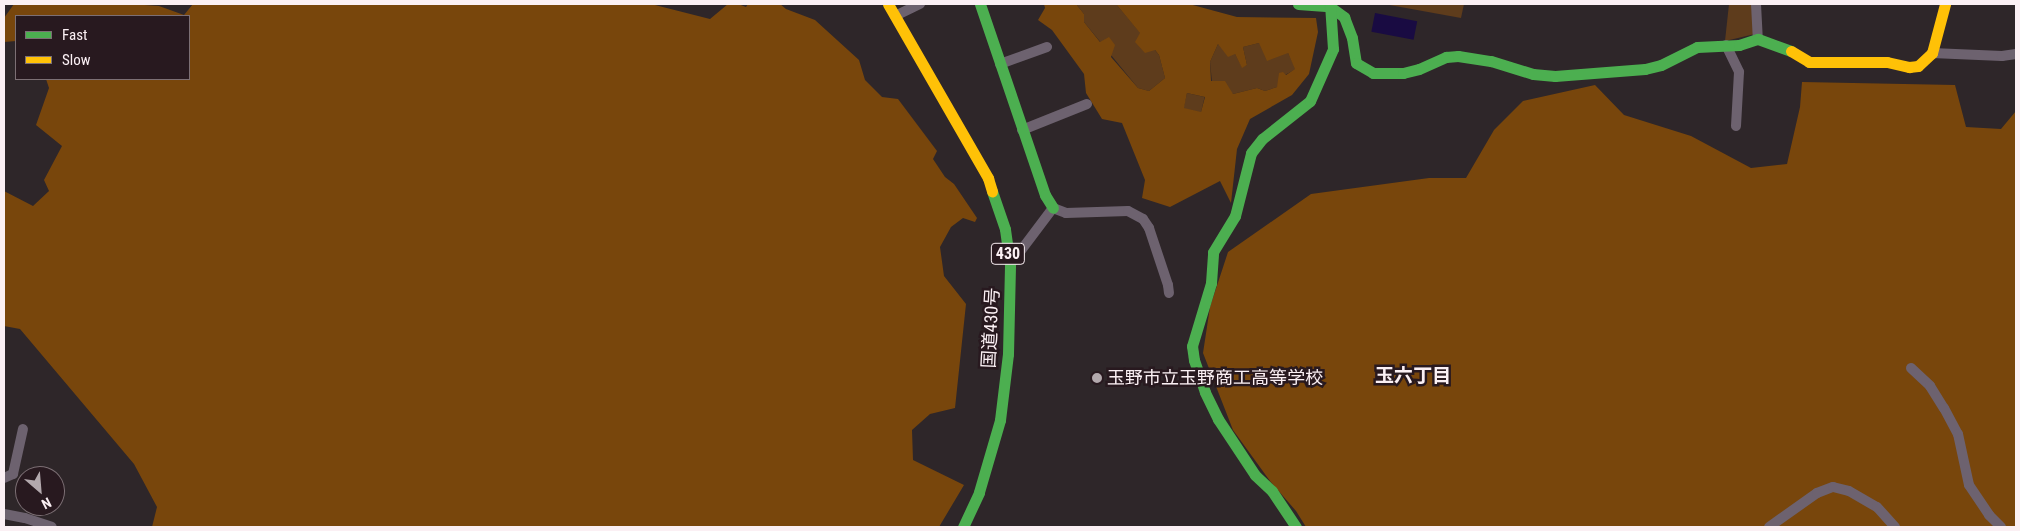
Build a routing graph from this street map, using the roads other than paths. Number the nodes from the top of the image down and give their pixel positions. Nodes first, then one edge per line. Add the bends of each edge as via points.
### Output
1 (888, 4) edge
2 (920, 4) edge
3 (980, 4) edge
4 (1298, 4) edge
5 (1756, 4) edge
6 (1945, 4) edge
7 (1330, 5) edge
8 (895, 16) junction
9 (1758, 39) junction
10 (1726, 46) junction
11 (1047, 47) dead end
12 (1932, 53) junction
13 (2016, 54) edge
14 (1000, 64) junction
15 (1087, 104) dead end
16 (1736, 126) dead end
17 (1022, 130) junction
18 (1053, 208) junction
19 (1010, 265) junction
20 (1169, 293) dead end
21 (1911, 368) dead end
22 (23, 429) dead end
23 (4, 478) edge
24 (4, 514) edge
25 (52, 527) edge
26 (963, 527) edge
27 (1296, 527) edge
28 (1769, 527) edge
29 (1895, 527) edge
30 (2001, 527) edge

1 - 8 main road, 国道430号 / 430
2 - 8 street
3 - 14 main road
4 - 7 main road
5 - 9 street
6 - 12 main road
7 - 10 main road via 1344,17 1356,63 1373,73 1403,73 1446,57 1458,56 1491,61 1532,74 1555,76 1624,71 1660,65 1697,48
7 - 27 main road via 1333,49 1310,101 1262,139 1251,153 1235,216 1213,252 1210,283 1192,346 1205,392 1218,419 1255,476 1272,491
8 - 19 main road, 国道430号 / 430 via 988,178 1005,229
9 - 10 main road
9 - 12 main road via 1788,48 1809,62 1887,62 1909,67 1918,66
10 - 16 street via 1739,72
11 - 14 street
12 - 13 street
14 - 17 main road
15 - 17 street
17 - 18 main road via 1045,195
18 - 19 street
18 - 20 street via 1066,213 1128,211 1143,219 1152,234
19 - 26 main road, 国道430号 / 430 via 1008,354 1000,420 978,492
21 - 30 street via 1930,386 1944,408 1958,434 1969,485
22 - 23 street via 13,474
24 - 25 street
28 - 29 street via 1817,493 1833,487 1848,491 1877,507

